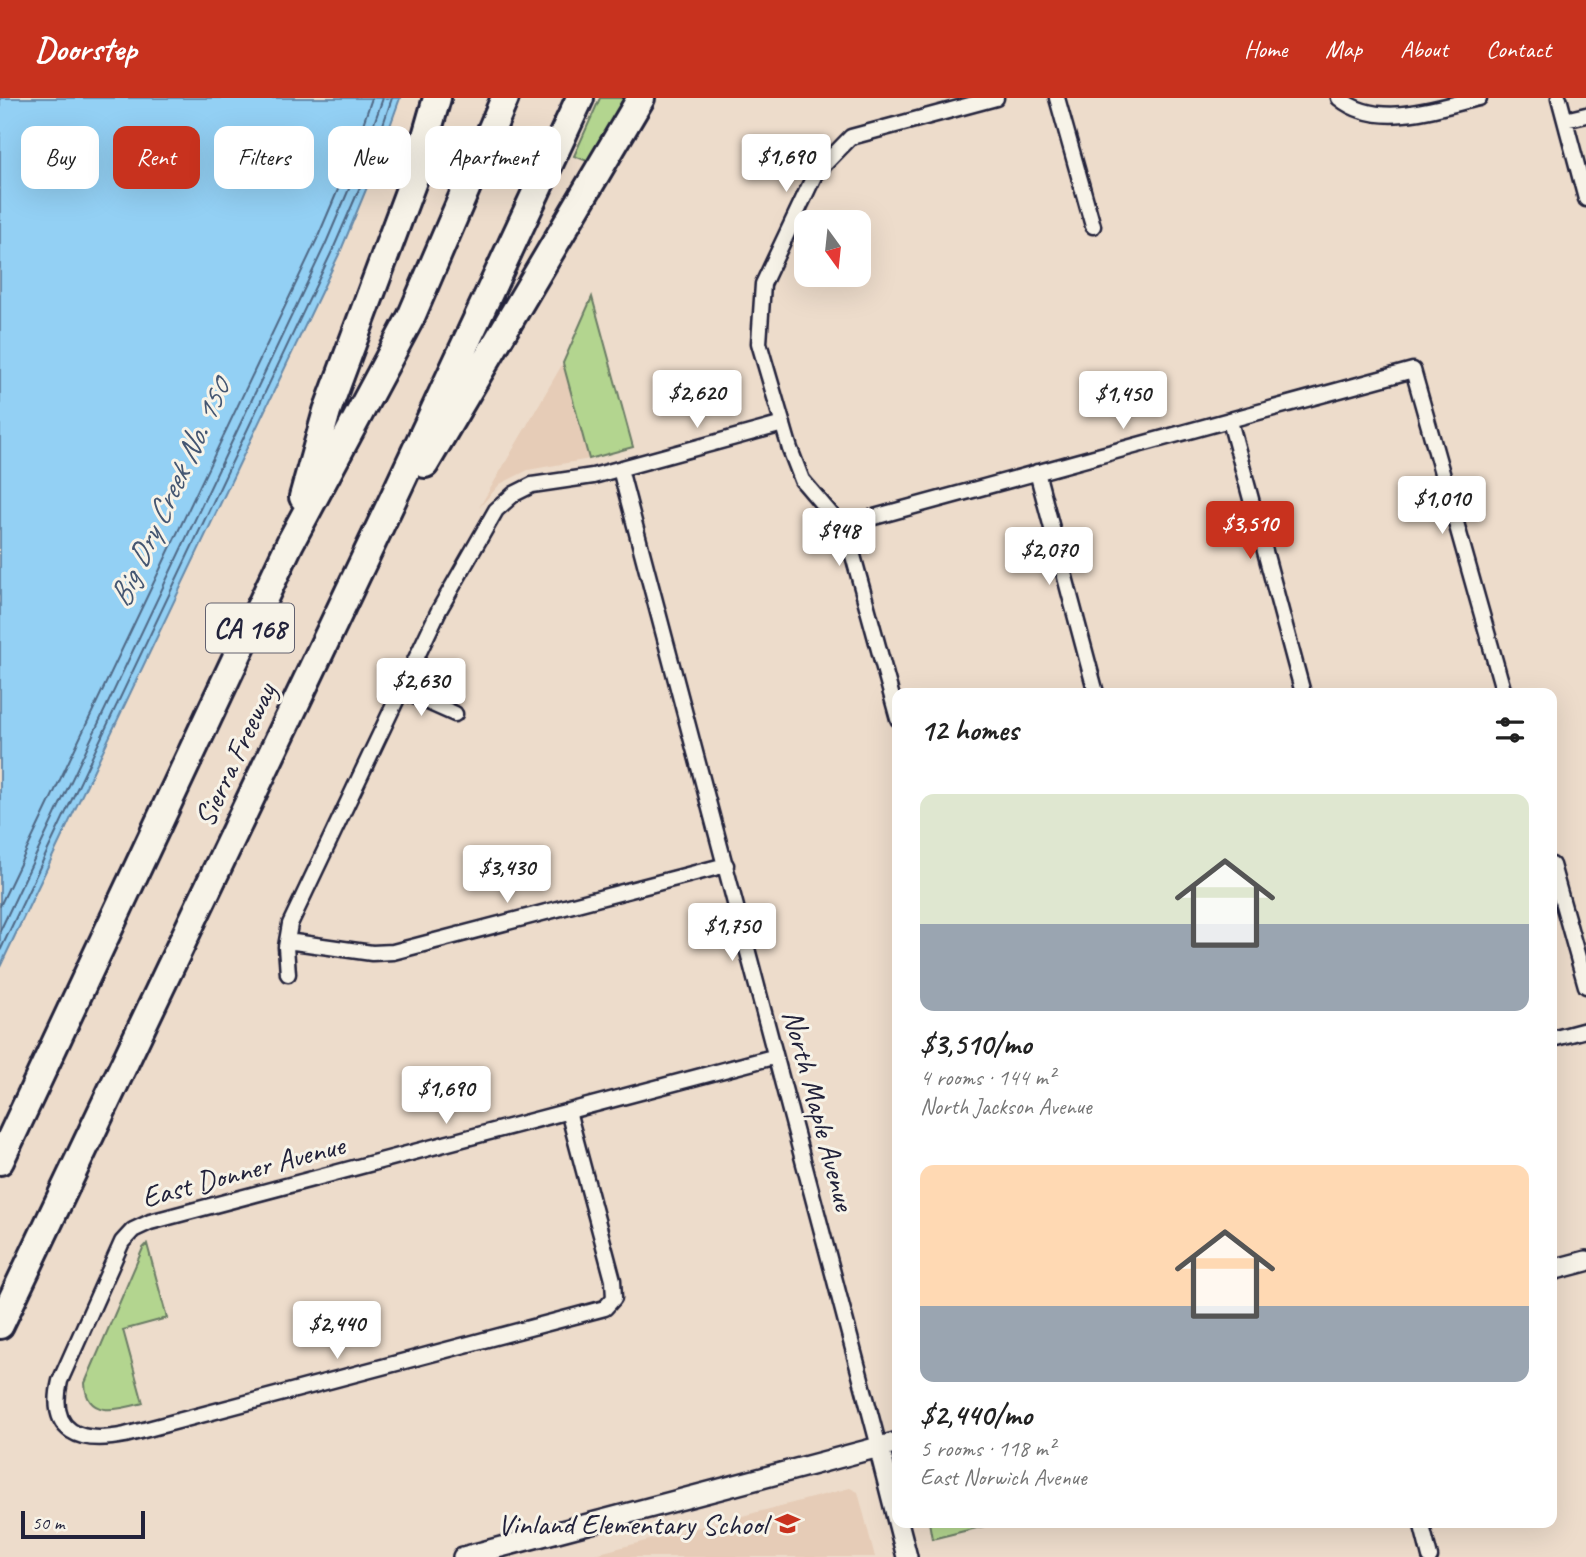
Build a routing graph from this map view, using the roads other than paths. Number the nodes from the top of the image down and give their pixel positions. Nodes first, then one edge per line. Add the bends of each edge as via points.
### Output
1 (437, 98) edge
2 (505, 98) edge
3 (580, 98) edge
4 (641, 98) edge
5 (996, 98) edge
6 (1057, 98) edge
7 (1339, 98) edge
8 (1479, 98) edge
9 (1559, 98) edge
10 (1586, 115) edge
11 (1565, 120) junction
12 (1586, 199) edge
13 (1093, 226) dead end
14 (1230, 421) junction
15 (783, 424) junction
16 (620, 469) junction
17 (1037, 472) junction
18 (393, 499) junction
19 (841, 526) junction
20 (290, 543) junction
21 (1095, 688) edge
22 (1302, 688) edge
23 (1503, 688) edge
24 (401, 690) junction
25 (892, 697) edge
26 (455, 714) dead end
27 (726, 865) junction
28 (1557, 883) edge
29 (287, 940) junction
30 (288, 974) dead end
31 (1586, 986) edge
32 (1586, 1030) edge
33 (1557, 1038) edge
34 (773, 1057) junction
35 (568, 1111) junction
36 (0, 1161) edge
37 (1586, 1261) edge
38 (1557, 1269) edge
39 (0, 1325) edge
40 (888, 1445) edge
41 (892, 1476) edge
42 (900, 1528) edge
43 (1423, 1528) edge
44 (463, 1557) edge
45 (907, 1557) edge
46 (1430, 1557) edge

1 - 20 highway via 414,178 327,411
2 - 20 highway, Sierra Freeway / CA 168 via 411,317
3 - 18 highway, Sierra Freeway / CA 168
4 - 18 highway via 429,460
5 - 15 street via 851,137 815,174 763,284 759,313 759,343
6 - 13 street
7 - 8 street via 1351,108 1399,117
9 - 11 street
10 - 11 street
11 - 12 street
14 - 17 street
14 - 22 street
14 - 23 street via 1413,370
15 - 16 street
15 - 19 street via 802,480
16 - 24 street via 532,485 496,510 439,610
16 - 27 street, North Maple Avenue
17 - 19 street
17 - 21 street
18 - 39 highway, Sierra Freeway / CA 168
19 - 25 street via 855,559
20 - 36 highway, Sierra Freeway / CA 168
24 - 26 street
24 - 29 street via 290,924
27 - 29 street via 393,951 372,953
27 - 34 street, North Maple Avenue
28 - 31 street
29 - 30 street
32 - 33 street
34 - 35 street, East Donner Avenue
34 - 40 street, North Maple Avenue
35 - 35 street, East Donner Avenue via 163,1218 133,1230 122,1242 61,1381 57,1405 65,1427 96,1439 125,1435 605,1308 614,1298 613,1280
37 - 38 street
40 - 41 street, North Maple Avenue
40 - 44 street
42 - 45 street, North Maple Avenue
43 - 46 street

